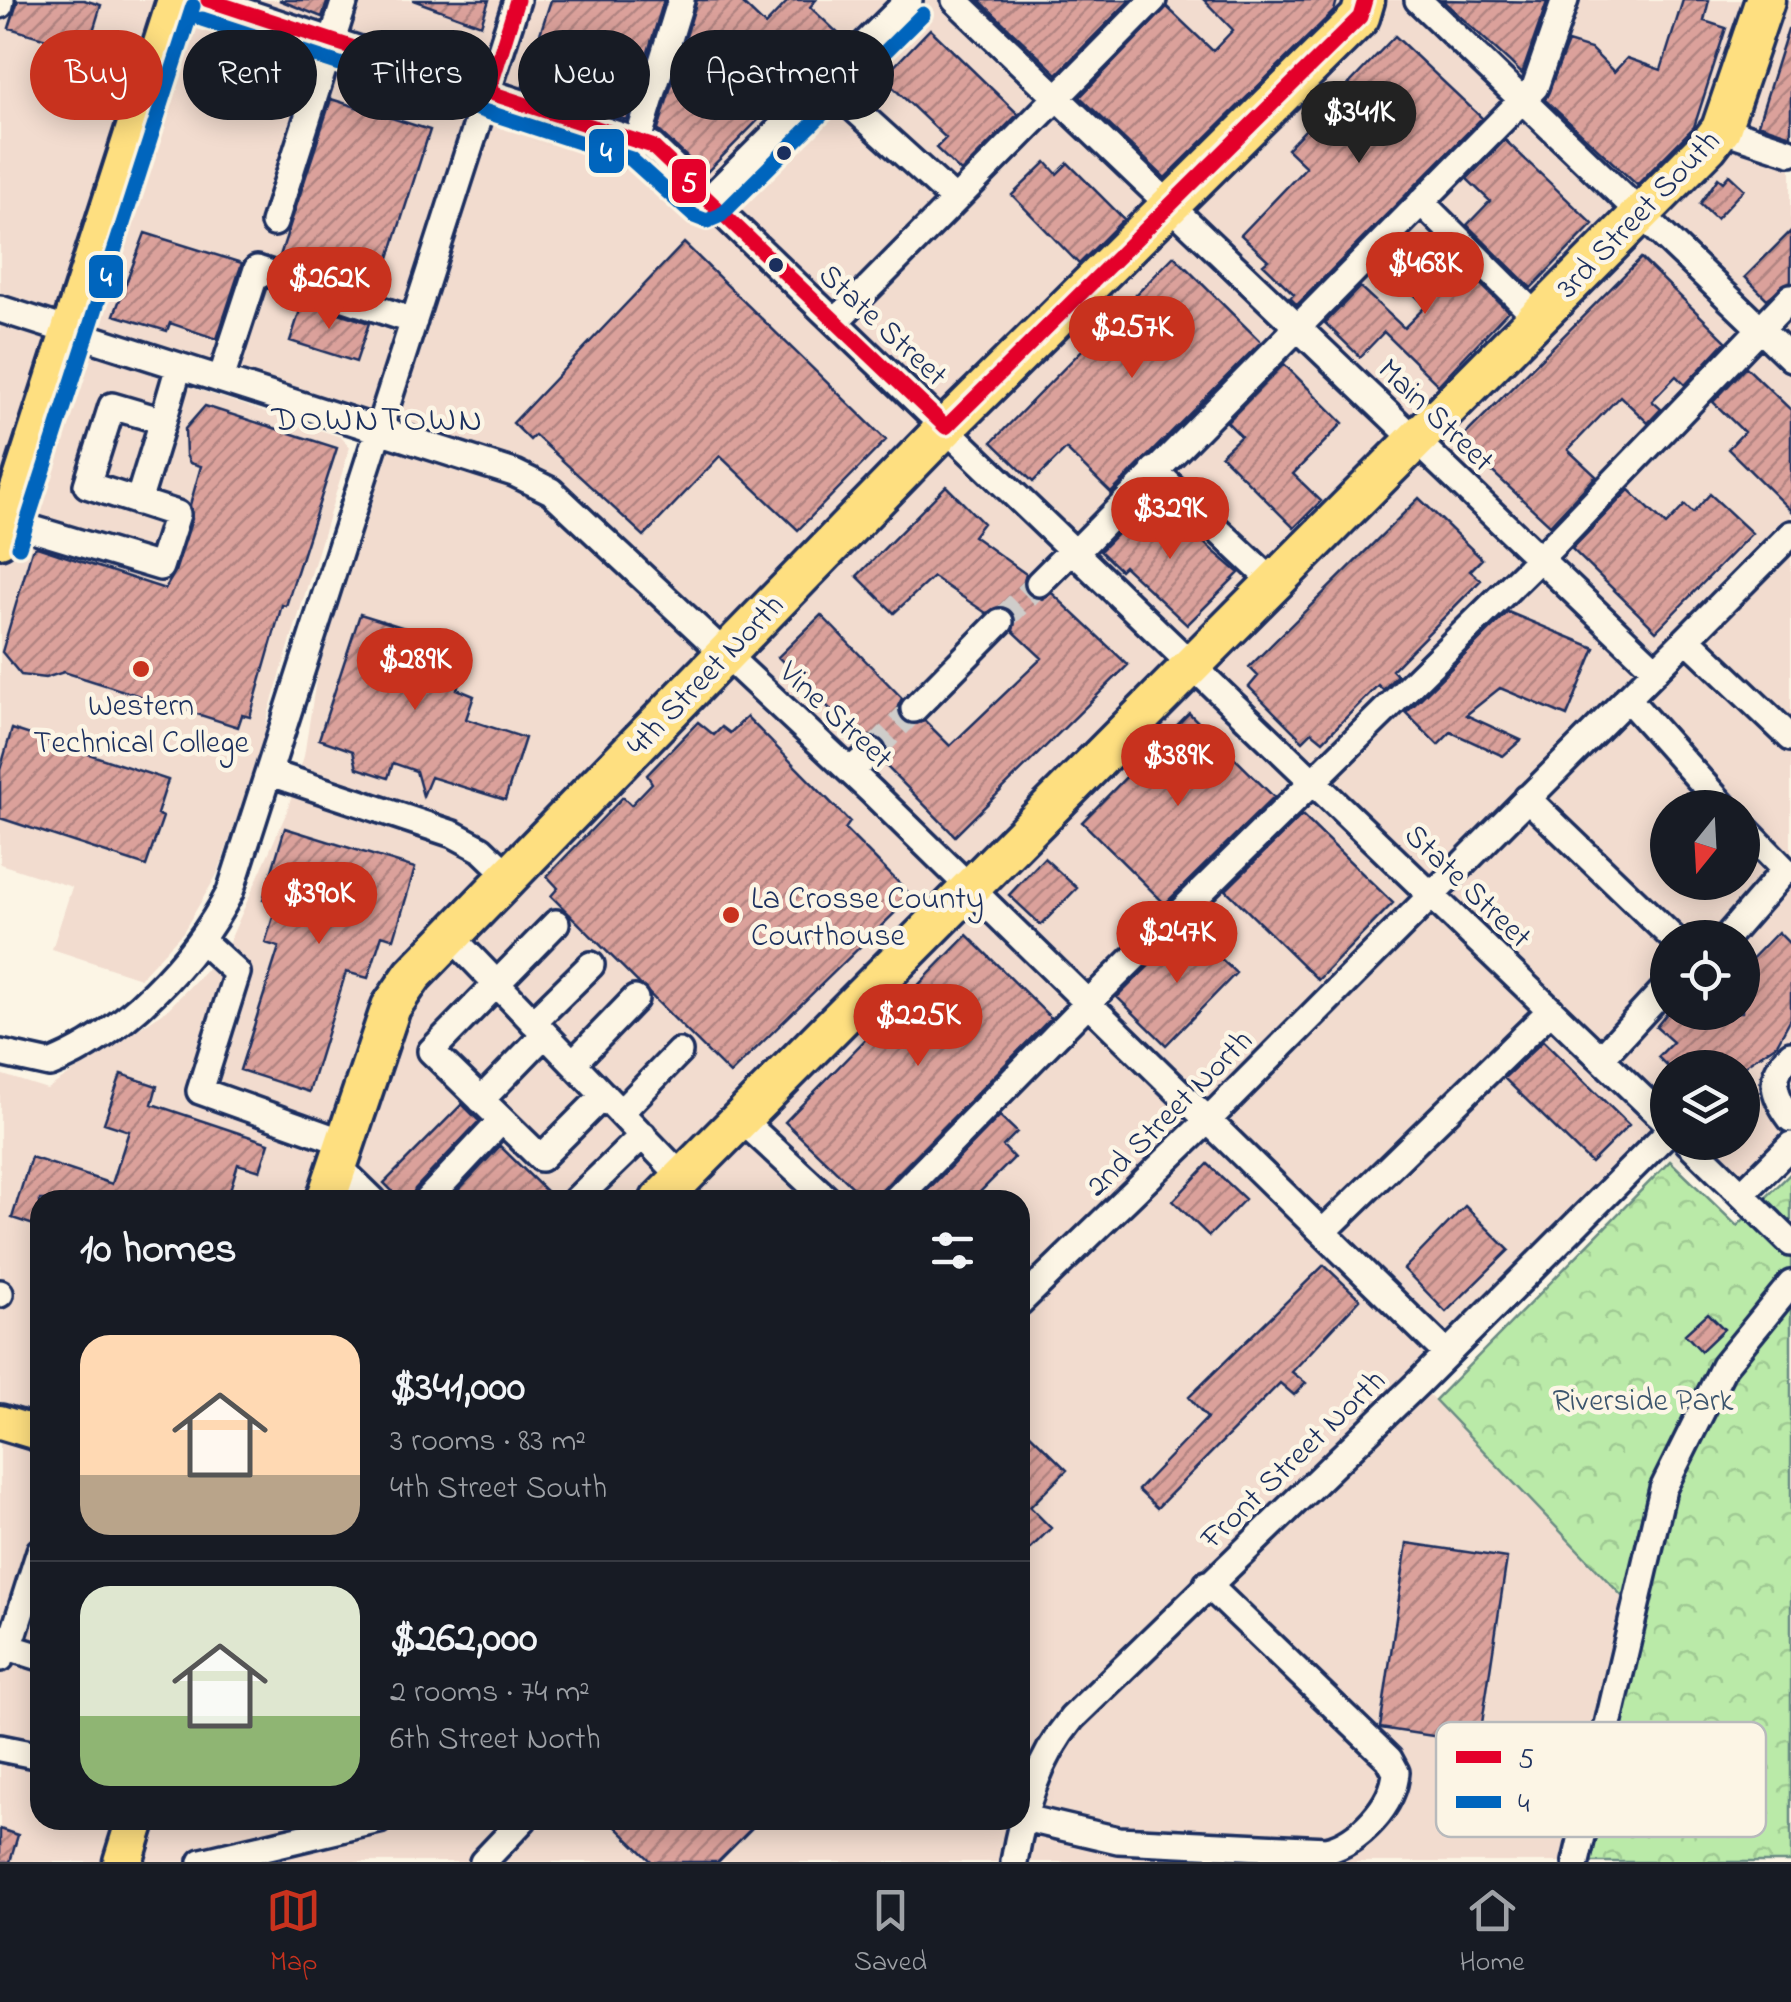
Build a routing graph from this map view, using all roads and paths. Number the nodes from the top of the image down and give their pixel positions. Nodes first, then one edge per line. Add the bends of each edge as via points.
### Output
1 (174, 0) edge
2 (208, 0) edge
3 (345, 0) edge
4 (517, 0) edge
5 (681, 0) edge
6 (910, 0) edge
7 (955, 0) edge
8 (1152, 0) edge
9 (1366, 0) edge
10 (1418, 0) edge
11 (1565, 0) edge
12 (1764, 0) edge
13 (879, 30) edge
14 (332, 40) junction
15 (337, 42) edge
16 (498, 62) edge
17 (498, 94) edge
18 (1055, 95) junction
19 (1522, 102) junction
20 (480, 120) edge
21 (788, 120) edge
22 (867, 120) edge
23 (1721, 130) junction
24 (638, 140) junction
25 (1791, 152) edge
26 (954, 200) junction
27 (707, 201) junction
28 (1421, 202) junction
29 (1171, 204) junction
30 (1641, 213) junction
31 (274, 223) dead end
32 (1791, 298) edge
33 (0, 309) edge
34 (1537, 317) junction
35 (414, 321) junction
36 (835, 322) junction
37 (1298, 327) junction
38 (1760, 328) junction
39 (67, 330) junction
40 (1791, 358) edge
41 (179, 366) junction
42 (221, 379) junction
43 (163, 422) junction
44 (946, 426) junction
45 (380, 430) junction
46 (1416, 439) junction
47 (1154, 470) junction
48 (138, 502) junction
49 (3, 531) edge
50 (1791, 534) edge
51 (1074, 551) junction
52 (1540, 558) junction
53 (1039, 583) tunnel mouth
54 (1274, 583) junction
55 (1000, 622) tunnel mouth
56 (1687, 639) junction
57 (725, 654) junction
58 (1194, 664) junction
59 (1656, 670) junction
60 (1626, 698) junction
61 (914, 709) tunnel mouth
62 (1791, 738) edge
63 (872, 752) tunnel mouth
64 (850, 771) junction
65 (270, 773) junction
66 (1314, 780) junction
67 (1708, 790) edge
68 (1527, 798) junction
69 (1760, 844) edge
70 (507, 874) junction
71 (972, 888) junction
72 (1432, 894) junction
73 (1760, 899) edge
74 (1759, 900) edge
75 (1654, 920) edge
76 (1742, 920) edge
77 (556, 923) dead end
78 (450, 936) junction
79 (201, 940) junction
80 (591, 964) dead end
81 (496, 983) junction
82 (635, 999) dead end
83 (1089, 1002) junction
84 (1650, 1005) edge
85 (1551, 1010) junction
86 (539, 1028) junction
87 (680, 1052) dead end
88 (0, 1053) edge
89 (1791, 1054) edge
90 (1601, 1058) junction
91 (573, 1063) junction
92 (481, 1100) junction
93 (612, 1104) junction
94 (1650, 1106) edge
95 (741, 1119) junction
96 (502, 1120) junction
97 (1208, 1120) junction
98 (1791, 1120) edge
99 (643, 1136) junction
100 (1791, 1146) edge
101 (1650, 1150) edge
102 (1707, 1160) edge
103 (336, 1170) edge
104 (672, 1189) edge
105 (361, 1190) edge
106 (436, 1190) edge
107 (586, 1190) edge
108 (817, 1190) edge
109 (906, 1190) edge
110 (1742, 1194) junction
111 (1323, 1232) junction
112 (1791, 1243) edge
113 (1791, 1284) edge
114 (1030, 1292) edge
115 (1447, 1354) junction
116 (0, 1422) edge
117 (30, 1431) edge
118 (30, 1583) edge
119 (1208, 1584) junction
120 (2, 1653) edge
121 (30, 1656) edge
122 (1606, 1722) edge
123 (0, 1748) edge
124 (30, 1754) edge
125 (1030, 1798) edge
126 (1030, 1819) edge
127 (133, 1830) edge
128 (338, 1830) edge
129 (513, 1830) edge
130 (1021, 1830) edge
131 (1581, 1837) edge
132 (123, 1862) edge
133 (202, 1862) edge
134 (483, 1862) edge
135 (1014, 1862) edge
136 (1576, 1862) edge

1 - 39 main road
2 - 14 street, State Street
3 - 14 street
4 - 16 street
5 - 24 street
6 - 13 street
7 - 18 street, Main Street
8 - 18 street
9 - 29 highway, 4th Street North via 1360,16
10 - 19 street
11 - 19 street via 1534,87
12 - 23 highway, 3rd Street South
14 - 15 street, State Street
14 - 31 street
17 - 24 street, State Street
18 - 26 street
18 - 29 street, Main Street
19 - 28 street
19 - 30 street
20 - 35 street
21 - 27 street
22 - 26 street
23 - 25 street
23 - 30 highway, 3rd Street South
24 - 27 street, State Street
26 - 36 street
27 - 36 street, State Street
28 - 34 street
28 - 37 street
29 - 37 street, Main Street
29 - 44 highway, 4th Street North
30 - 34 highway, 3rd Street South
30 - 38 street
32 - 38 street
33 - 39 street, Vine Street
34 - 46 highway, 3rd Street South
35 - 42 street via 257,269
35 - 45 street
36 - 44 street, State Street
37 - 46 street, Main Street
37 - 47 street
38 - 40 street
38 - 52 street
39 - 41 street, Vine Street
39 - 49 main road
41 - 42 street, Vine Street
41 - 43 street
42 - 45 street, Vine Street
43 - 48 street
43 - 48 street via 112,406 87,485
44 - 51 street, State Street
44 - 57 highway, 4th Street North
45 - 57 street, Vine Street via 551,491
45 - 65 street
46 - 52 street, Main Street
46 - 54 highway, 3rd Street South
47 - 51 street
47 - 54 street
48 - 49 street via 177,514 160,568
50 - 56 street, 2nd Street North
51 - 53 street
51 - 58 street, State Street
52 - 59 street, Main Street
52 - 66 street
54 - 58 highway, 3rd Street South
55 - 61 street
56 - 59 street, 2nd Street North
56 - 62 street
57 - 64 street, Vine Street
57 - 70 highway, 4th Street North
58 - 66 street, State Street
58 - 71 highway, 3rd Street South
59 - 60 street, 2nd Street North
60 - 67 street
60 - 68 street, 2nd Street North
63 - 64 street
64 - 71 street, Vine Street
65 - 70 street via 453,834
65 - 79 street via 234,882
66 - 72 street, State Street
66 - 83 street
68 - 72 street, 2nd Street North
68 - 75 street
69 - 73 street via 1785,870
70 - 78 highway, 4th Street North
71 - 83 street, Vine Street
71 - 95 highway, 3rd Street South
72 - 85 street, State Street
72 - 97 street, 2nd Street North
74 - 76 street
77 - 81 street
78 - 81 street
78 - 103 highway, 4th Street North via 391,1008
79 - 88 street via 139,1004 50,1064
79 - 103 street via 237,973 200,1091
80 - 86 street
81 - 86 street
81 - 92 street via 430,1051
82 - 91 street
83 - 97 street, Vine Street
83 - 109 street
84 - 90 street
85 - 90 street, State Street
85 - 111 street
86 - 91 street
86 - 92 street
87 - 93 street
89 - 98 street via 1773,1090
90 - 94 street, State Street
91 - 93 street
92 - 96 street
93 - 96 street via 541,1158
93 - 99 street
95 - 104 highway, 3rd Street South
95 - 108 street
96 - 106 street
97 - 111 street, Vine Street
97 - 114 street, 2nd Street North
99 - 104 street
99 - 107 street
100 - 110 street
101 - 115 street, Front Street North
102 - 110 street
103 - 105 street
110 - 112 street
111 - 115 street, Vine Street
113 - 122 street via 1724,1366 1663,1489
115 - 119 street, Front Street North
116 - 117 main road
118 - 120 street
119 - 125 street, Front Street North via 1054,1739
119 - 126 street via 1389,1760 1395,1784 1381,1809 1327,1850 1118,1840
120 - 121 street
123 - 124 street
127 - 132 highway
128 - 133 street
129 - 134 street
130 - 135 street, Front Street North
131 - 136 street

